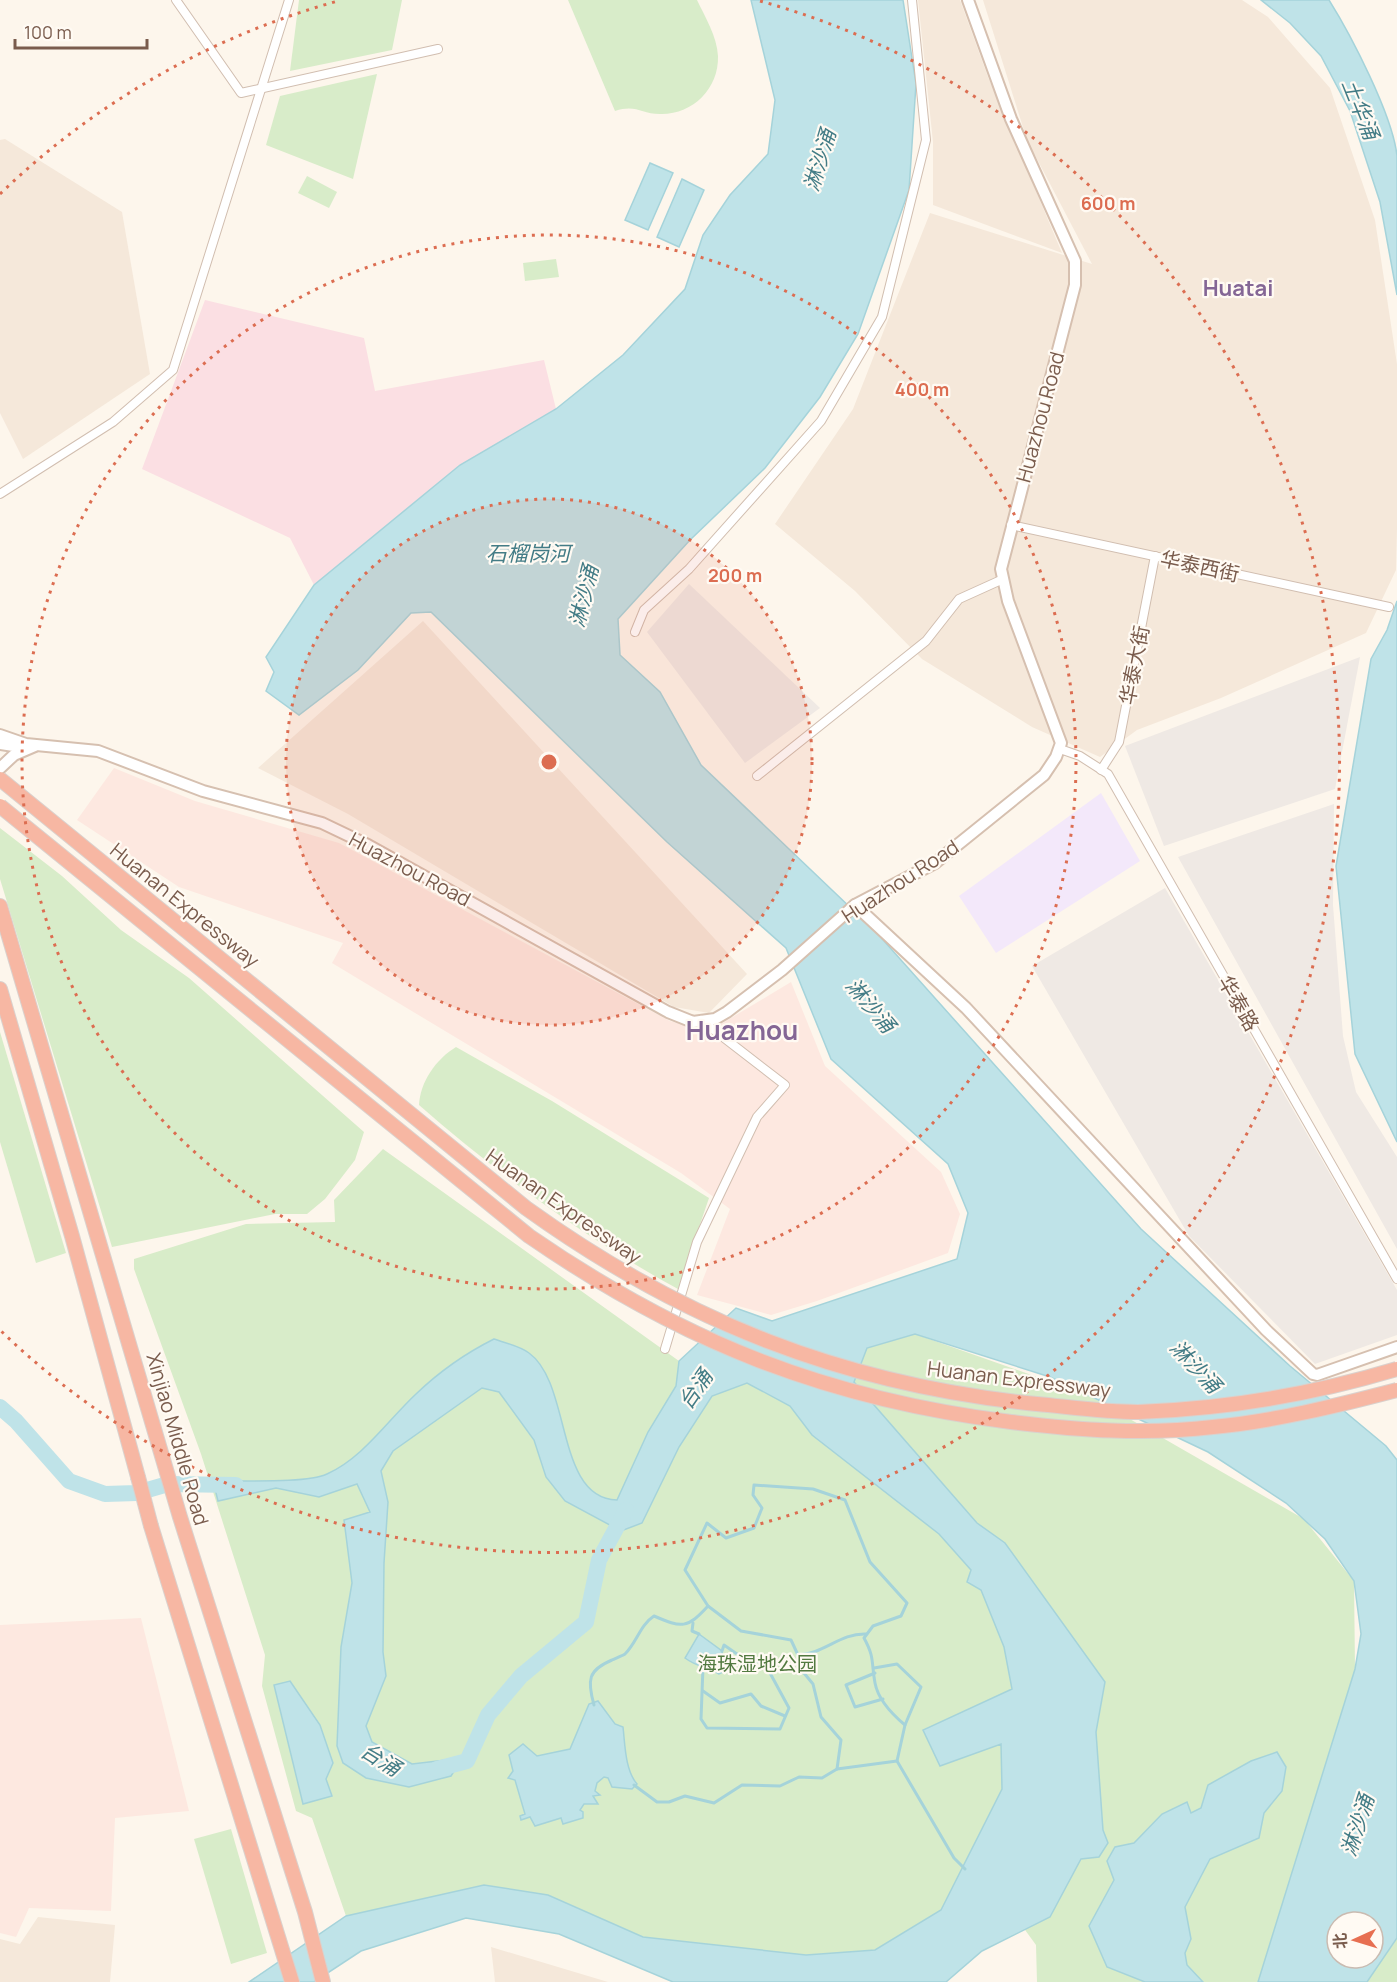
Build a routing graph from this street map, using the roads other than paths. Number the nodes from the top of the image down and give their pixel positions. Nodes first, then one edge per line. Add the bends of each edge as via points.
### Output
1 (176, 0) edge
2 (289, 0) edge
3 (912, 0) edge
4 (968, 0) edge
5 (438, 49) dead end
6 (259, 89) junction
7 (0, 494) edge
8 (1011, 525) junction
9 (1155, 556) junction
10 (1001, 580) junction
11 (1389, 607) dead end
12 (635, 632) dead end
13 (0, 735) edge
14 (0, 744) edge
15 (44, 745) junction
16 (1060, 748) junction
17 (0, 768) edge
18 (1101, 770) junction
19 (757, 776) dead end
20 (0, 779) edge
21 (0, 806) edge
22 (855, 905) junction
23 (0, 906) edge
24 (0, 989) edge
25 (701, 1020) junction
26 (1397, 1279) edge
27 (1397, 1347) edge
28 (664, 1349) dead end
29 (1397, 1369) edge
30 (1397, 1390) edge
31 (292, 1982) edge
32 (323, 1982) edge

1 - 6 street via 241,93
2 - 6 street
3 - 12 street via 926,140 882,317 821,421 689,569 644,610
4 - 8 main road, Huazhou Road via 1011,118 1075,261 1075,285
5 - 6 street
6 - 7 street via 173,370 113,422
8 - 9 street, 华泰西街
8 - 10 main road, Huazhou Road via 1002,557
9 - 11 street, 华泰西街
9 - 18 street, 华泰大街 via 1119,742
10 - 16 main road, Huazhou Road via 1060,736
10 - 19 street via 959,598 926,641
13 - 15 main road via 26,744
14 - 15 main road
15 - 17 main road via 20,751
15 - 25 main road, Huazhou Road via 98,751 203,791 322,823 668,1012 693,1022
16 - 18 street, 华泰路
16 - 22 main road, Huazhou Road via 1044,775 935,863
18 - 26 street, 华泰路 via 1108,774 1134,818
20 - 29 highway, Huanan Expressway, bridge via 526,1208 600,1260 728,1326 820,1360 919,1387 1084,1409 1135,1412 1221,1405 1334,1385
21 - 30 highway, Huanan Expressway, bridge via 529,1236 623,1298 705,1340 802,1376 907,1406 1071,1429 1152,1431 1214,1427 1318,1410
22 - 25 main road, Huazhou Road via 728,1012
22 - 27 main road via 966,1008 1266,1330 1313,1374
23 - 32 highway, Xinjiao Middle Road via 165,1469
24 - 31 highway, bridge via 151,1526
25 - 28 street via 785,1085 757,1118 697,1242

